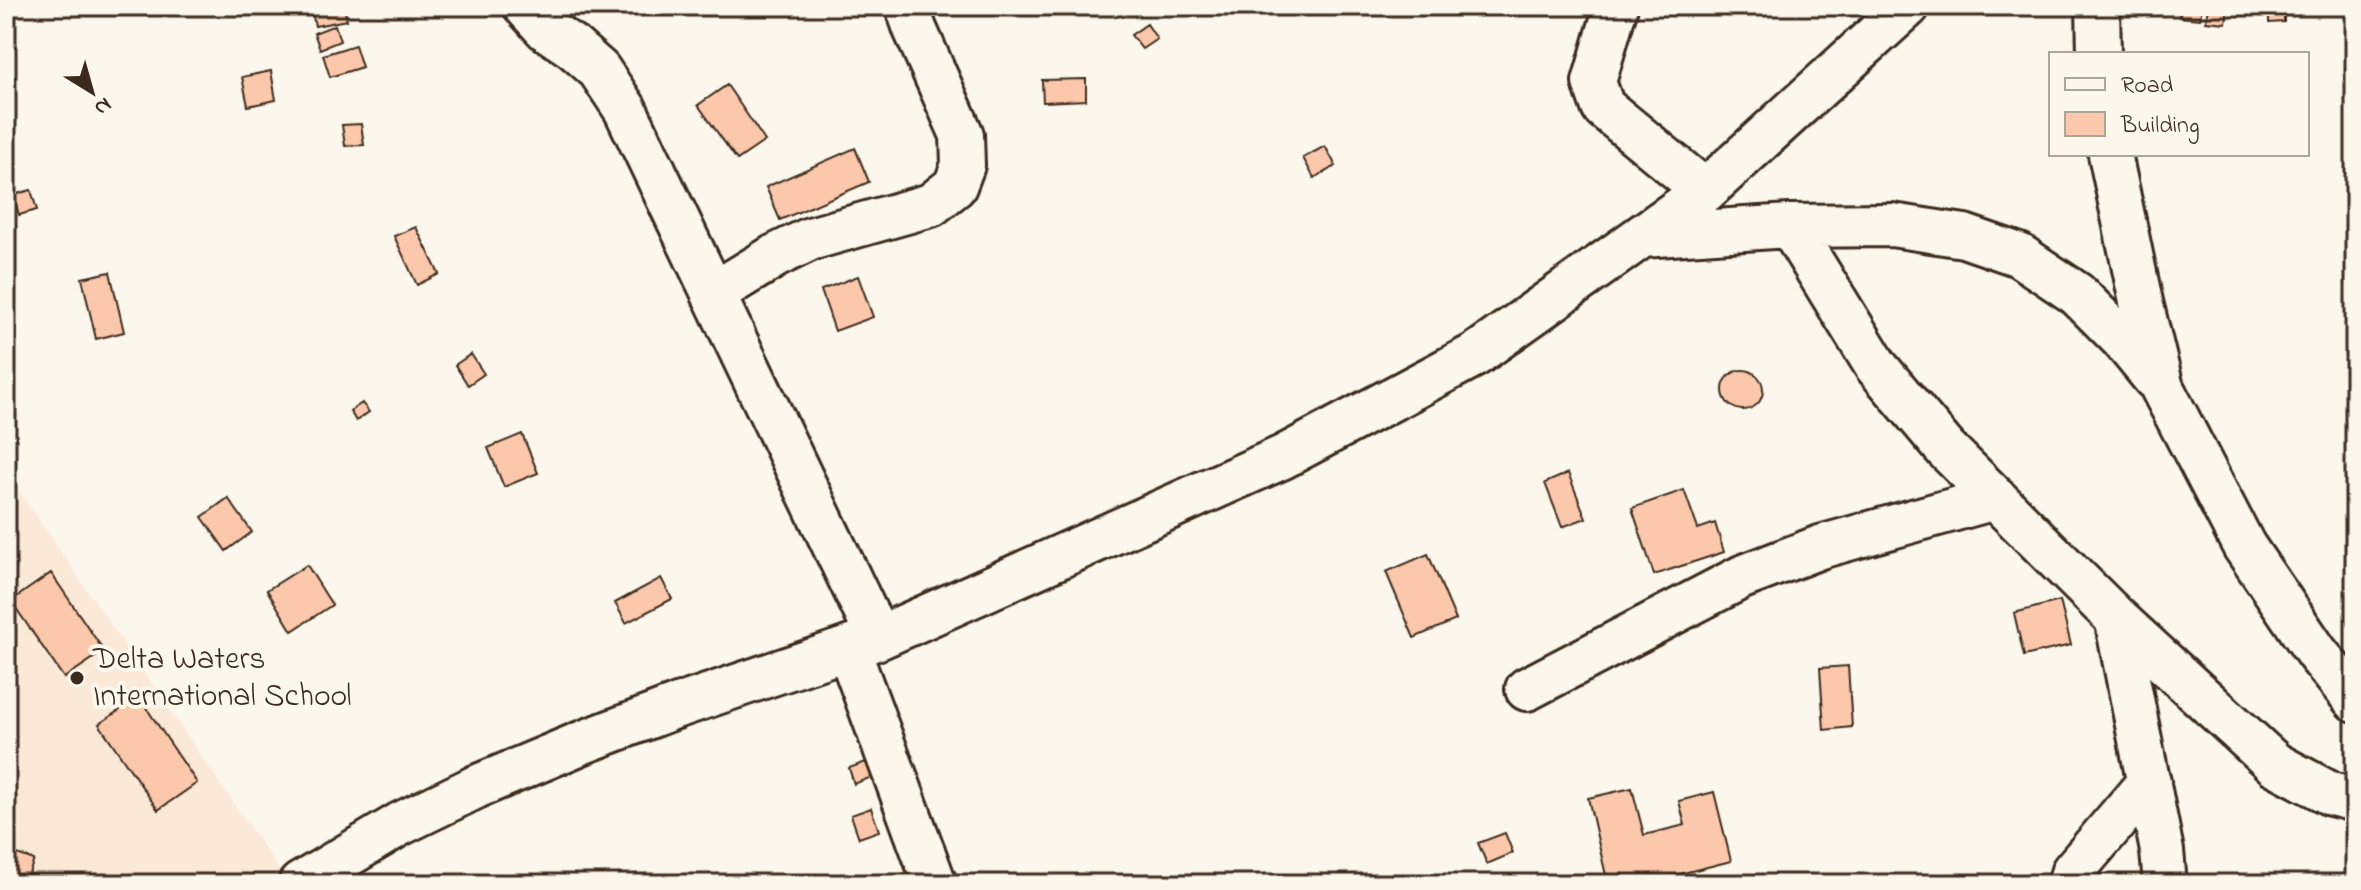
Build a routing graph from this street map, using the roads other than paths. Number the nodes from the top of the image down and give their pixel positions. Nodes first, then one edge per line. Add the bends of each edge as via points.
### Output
1 (525, 6) edge
2 (907, 6) edge
3 (1616, 6) edge
4 (1908, 6) edge
5 (2098, 6) edge
6 (2099, 52) edge
7 (2110, 156) edge
8 (1705, 191) junction
9 (1790, 226) junction
10 (1640, 236) junction
11 (713, 294) junction
12 (2162, 388) junction
13 (1995, 498) junction
14 (2116, 618) junction
15 (863, 643) junction
16 (1527, 689) dead end
17 (2355, 700) edge
18 (2149, 782) junction
19 (2355, 800) edge
20 (300, 884) edge
21 (935, 884) edge
22 (2069, 884) edge
23 (2165, 884) edge

1 - 11 street via 599,70 612,88
2 - 11 street via 962,135 963,165 955,186 931,205 810,239
3 - 8 street via 1594,82 1603,107
4 - 8 street
5 - 6 street
7 - 12 street
8 - 10 street
9 - 10 street
9 - 12 street via 1892,225 1964,236 2019,255 2077,294
9 - 13 street via 1876,366
10 - 15 street via 1475,355 1283,457
11 - 15 street
12 - 17 street via 2244,546
13 - 14 street
13 - 16 street via 1820,547 1742,577
14 - 18 street
14 - 19 street via 2275,764 2331,794
15 - 20 street via 595,737 476,787 400,824
15 - 21 street
18 - 22 street via 2073,871
18 - 23 street

